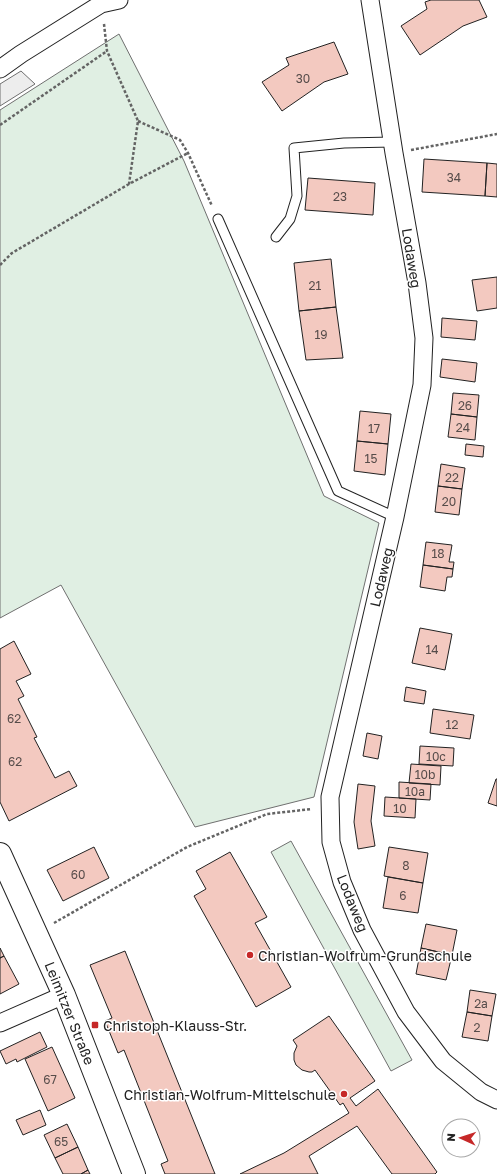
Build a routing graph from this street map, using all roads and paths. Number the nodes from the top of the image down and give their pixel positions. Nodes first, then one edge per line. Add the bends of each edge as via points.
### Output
1 (119, 0) edge
2 (370, 0) edge
3 (101, 4) junction
4 (107, 51) junction
5 (0, 69) edge
6 (138, 121) junction
7 (0, 125) edge
8 (497, 134) edge
9 (394, 148) junction
10 (188, 152) junction
11 (129, 184) junction
12 (218, 219) joint
13 (276, 237) dead end
14 (0, 265) edge
15 (395, 517) junction
16 (331, 807) junction
17 (0, 854) edge
18 (36, 933) junction
19 (64, 995) junction
20 (0, 1023) edge
21 (497, 1100) edge
22 (134, 1174) edge

1 - 3 street
2 - 9 street, Lodaweg
3 - 4 path
3 - 5 street
4 - 6 path
4 - 7 path
6 - 10 path via 180,140
6 - 11 path
8 - 9 path
9 - 13 lane via 344,142 294,148 297,196 290,219
9 - 15 street, Lodaweg via 424,338 422,384
10 - 11 path
10 - 12 path
11 - 14 path via 12,253
12 - 15 lane via 338,491
15 - 16 street, Lodaweg via 330,797
16 - 18 path via 267,814 187,847
16 - 21 street, Lodaweg via 331,842 342,882 362,930 406,1012 443,1061 481,1092
17 - 18 street, Leimitzer Straße
18 - 19 street, Leimitzer Straße
19 - 20 street
19 - 22 street, Leimitzer Straße

